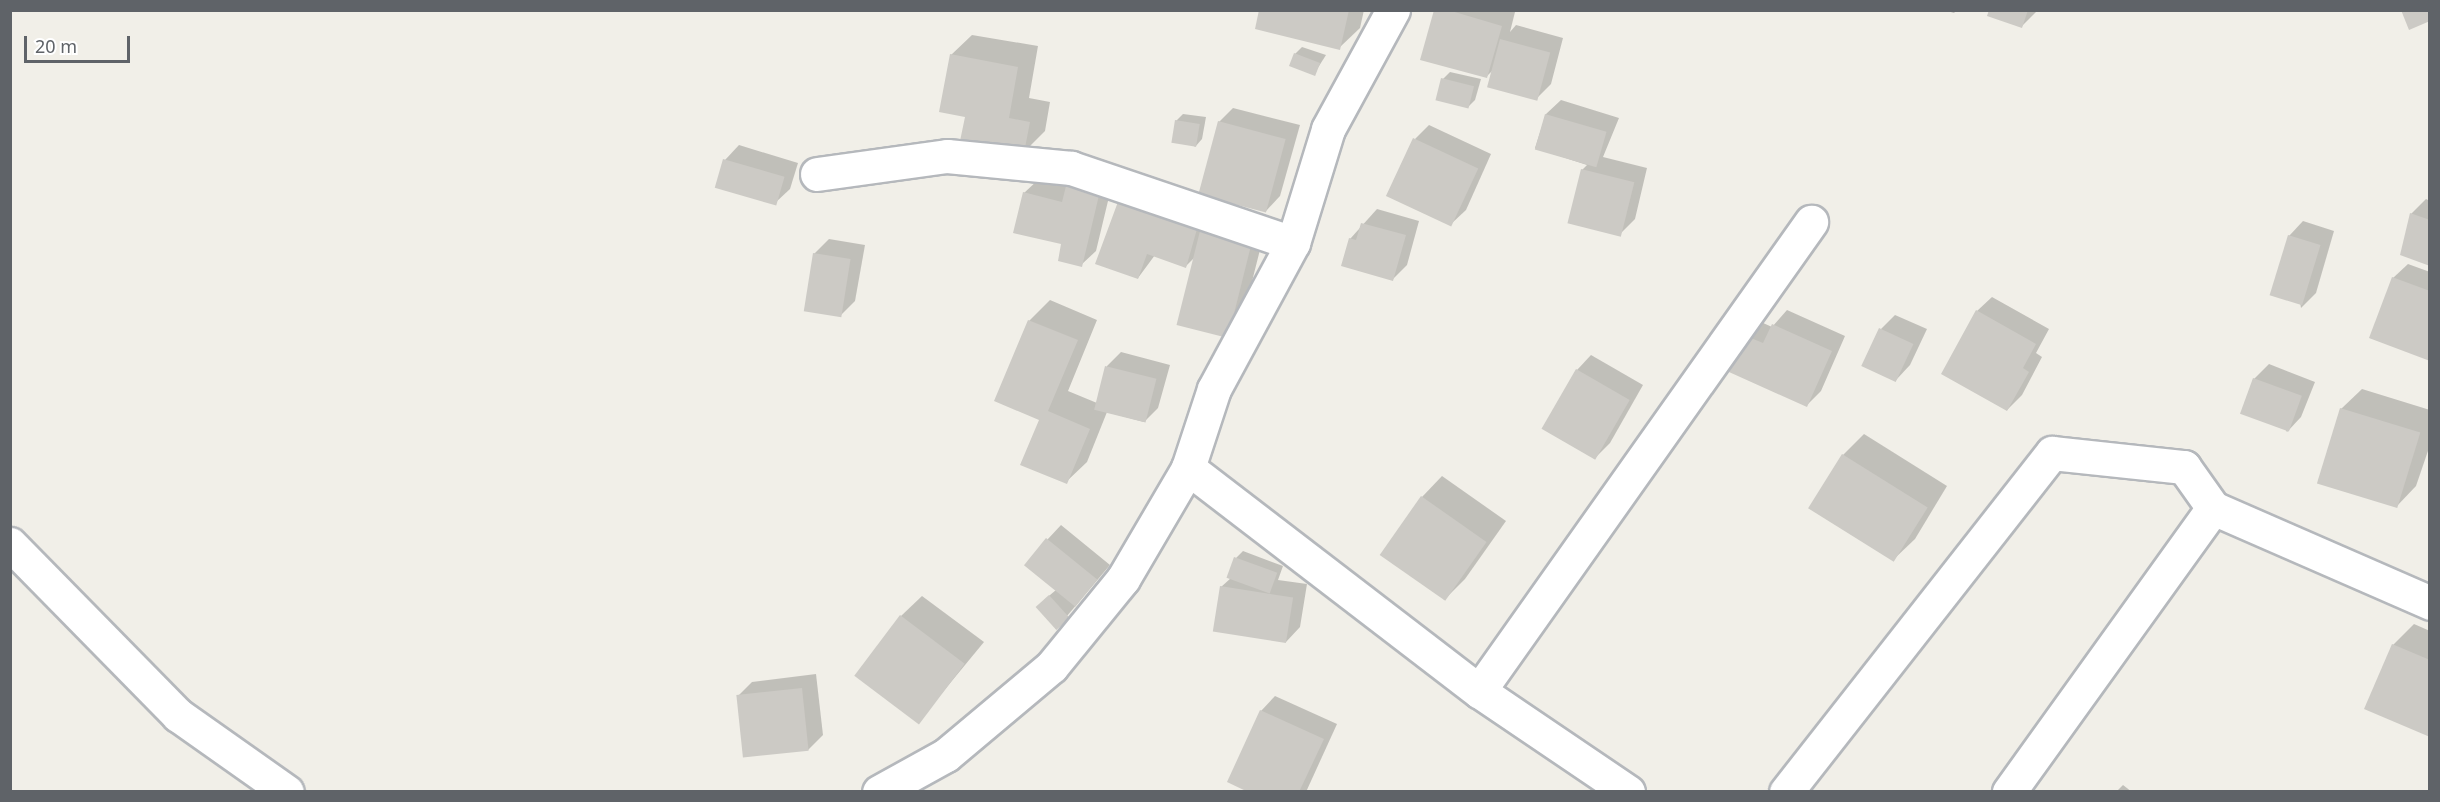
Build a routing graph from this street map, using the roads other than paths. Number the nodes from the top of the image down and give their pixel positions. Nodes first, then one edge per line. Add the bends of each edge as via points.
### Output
1 (1393, 10) edge
2 (817, 174) dead end
3 (1811, 222) dead end
4 (1293, 243) junction
5 (1188, 468) junction
6 (2213, 508) junction
7 (10, 544) edge
8 (2430, 603) edge
9 (1479, 691) junction
10 (287, 792) edge
11 (879, 792) edge
12 (1628, 792) edge
13 (1786, 792) edge
14 (2009, 792) edge

1 - 4 street via 1328,129
2 - 4 street via 947,156 1071,168
3 - 9 street
4 - 5 street via 1214,389
5 - 9 street
5 - 11 street via 1123,579 1052,666 946,755
6 - 8 street
6 - 13 street via 2184,467 2052,453
6 - 14 street
7 - 10 street via 178,715
9 - 12 street

